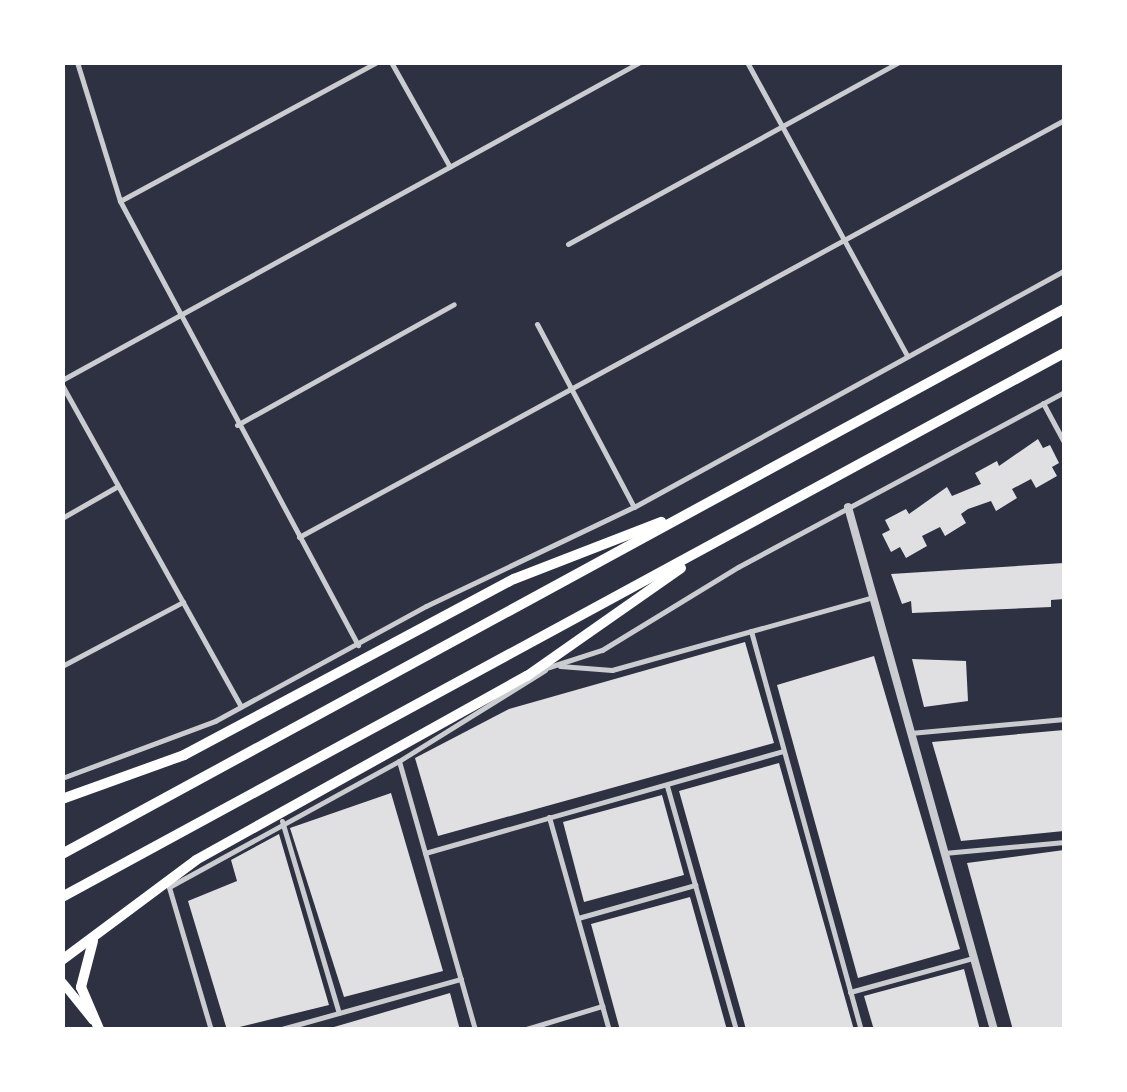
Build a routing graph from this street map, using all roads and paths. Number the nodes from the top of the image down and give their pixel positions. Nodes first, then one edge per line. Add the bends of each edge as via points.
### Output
1 (77, 62) edge
2 (378, 62) edge
3 (392, 62) edge
4 (640, 62) edge
5 (747, 62) edge
6 (899, 62) edge
7 (1064, 120) edge
8 (782, 127) junction
9 (450, 167) junction
10 (120, 201) junction
11 (844, 240) junction
12 (568, 244) dead end
13 (1064, 271) edge
14 (454, 304) dead end
15 (1064, 309) edge
16 (177, 316) junction
17 (536, 324) dead end
18 (1064, 353) edge
19 (907, 356) junction
20 (62, 382) edge
21 (571, 388) junction
22 (1064, 392) edge
23 (1043, 404) junction
24 (237, 425) junction
25 (1064, 442) edge
26 (118, 486) junction
27 (634, 507) junction
28 (848, 507) junction
29 (694, 509) junction
30 (62, 518) edge
31 (299, 537) junction
32 (713, 545) junction
33 (873, 597) junction
34 (183, 602) junction
35 (751, 631) junction
36 (358, 645) junction
37 (62, 666) edge
38 (552, 666) junction
39 (526, 676) junction
40 (241, 707) junction
41 (1064, 718) edge
42 (910, 734) junction
43 (783, 751) junction
44 (399, 761) junction
45 (62, 778) edge
46 (667, 786) junction
47 (62, 799) edge
48 (549, 817) junction
49 (282, 821) junction
50 (1064, 842) edge
51 (424, 853) junction
52 (944, 853) junction
53 (62, 854) edge
54 (695, 885) junction
55 (62, 897) edge
56 (578, 918) junction
57 (113, 924) junction
58 (974, 957) junction
59 (62, 960) edge
60 (461, 979) junction
61 (62, 982) edge
62 (850, 992) junction
63 (603, 1006) junction
64 (339, 1013) junction
65 (99, 1029) edge
66 (210, 1030) edge
67 (278, 1030) edge
68 (475, 1030) edge
69 (524, 1030) edge
70 (609, 1030) edge
71 (736, 1030) edge
72 (861, 1030) edge
73 (994, 1030) edge

1 - 10 street
2 - 10 street
3 - 9 street
4 - 9 street
5 - 8 street
6 - 8 street
7 - 11 street
8 - 11 street
8 - 12 street
9 - 16 street
10 - 16 street
11 - 19 street
11 - 21 street
13 - 19 street
14 - 24 street
15 - 29 highway
16 - 20 street
16 - 24 street
17 - 21 street
18 - 32 highway
19 - 27 street
20 - 26 street
21 - 27 street
21 - 31 street
22 - 23 street
23 - 25 street
23 - 28 street
24 - 31 street
26 - 30 street
26 - 34 street
27 - 36 street
28 - 33 street
28 - 38 street via 599,651
29 - 47 highway via 514,579 197,748
29 - 53 highway
31 - 36 street
32 - 39 highway
32 - 55 highway
33 - 35 street
33 - 42 street
34 - 37 street
34 - 40 street
35 - 38 street via 612,670
35 - 43 street
36 - 40 street
38 - 39 street
38 - 44 street
39 - 57 highway via 196,860
40 - 45 street via 160,746
41 - 42 street
42 - 52 street
43 - 46 street
43 - 62 street
44 - 49 street
44 - 51 street
46 - 48 street
46 - 54 street
48 - 51 street
48 - 56 street
49 - 64 street
49 - 66 street via 169,886
50 - 52 street
51 - 60 street
52 - 58 street
54 - 56 street
54 - 71 street
56 - 63 street
57 - 59 highway
57 - 65 highway via 92,942 82,968 82,997
58 - 62 street
58 - 73 street
60 - 64 street
60 - 68 street
61 - 65 main road
62 - 72 street
63 - 69 street
63 - 70 street
64 - 67 street

